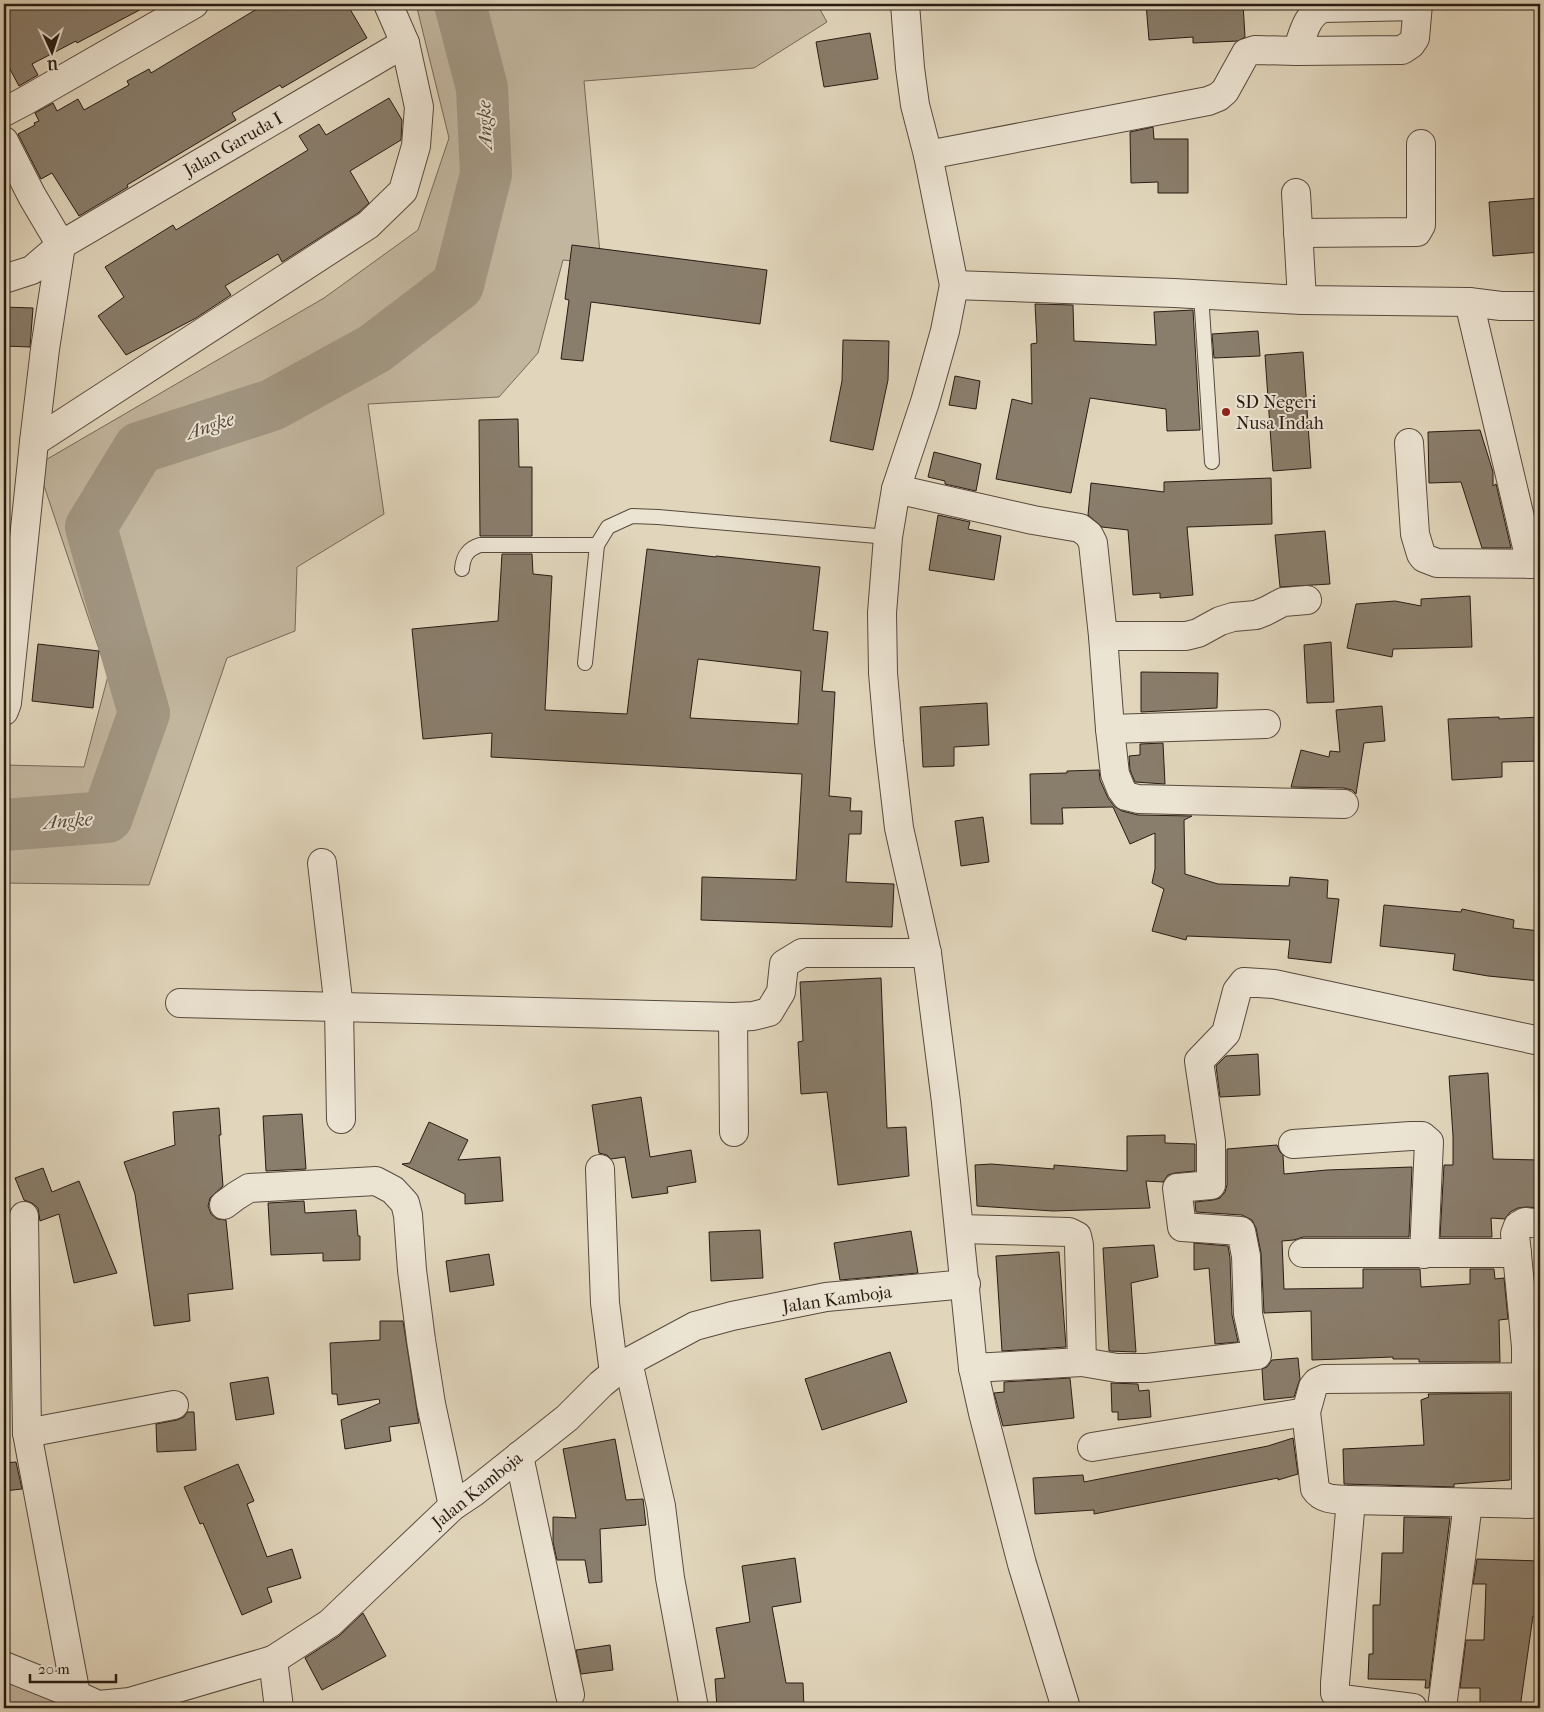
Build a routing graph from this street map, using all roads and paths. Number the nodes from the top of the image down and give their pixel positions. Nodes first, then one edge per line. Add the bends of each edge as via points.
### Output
1 (194, 4) edge
2 (388, 4) edge
3 (905, 4) edge
4 (1418, 5) edge
5 (405, 43) junction
6 (1296, 51) junction
7 (4, 112) edge
8 (4, 141) edge
9 (1421, 144) dead end
10 (928, 155) junction
11 (1296, 193) dead end
12 (1298, 233) junction
13 (61, 245) junction
14 (4, 279) edge
15 (954, 285) junction
16 (1202, 294) junction
17 (1302, 300) junction
18 (1469, 302) junction
19 (1540, 306) edge
20 (34, 442) junction
21 (1409, 442) dead end
22 (1212, 462) dead end
23 (896, 489) junction
24 (888, 537) junction
25 (597, 546) junction
26 (1536, 564) edge
27 (462, 569) dead end
28 (1307, 600) dead end
29 (1103, 636) junction
30 (585, 663) dead end
31 (4, 711) edge
32 (1266, 724) dead end
33 (1110, 729) junction
34 (1344, 804) dead end
35 (322, 863) dead end
36 (927, 953) junction
37 (180, 1003) dead end
38 (339, 1008) junction
39 (733, 1017) junction
40 (1540, 1041) edge
41 (341, 1119) dead end
42 (734, 1132) dead end
43 (1293, 1144) dead end
44 (600, 1169) dead end
45 (224, 1205) dead end
46 (24, 1216) dead end
47 (1540, 1224) edge
48 (960, 1229) junction
49 (1303, 1253) dead end
50 (1424, 1254) junction
51 (1525, 1264) edge
52 (966, 1284) junction
53 (14, 1327) edge
54 (1082, 1362) junction
55 (621, 1368) junction
56 (973, 1368) junction
57 (1533, 1377) edge
58 (174, 1405) dead end
59 (1306, 1412) junction
60 (27, 1433) junction
61 (1092, 1447) dead end
62 (519, 1456) junction
63 (1351, 1500) junction
64 (1468, 1503) junction
65 (1533, 1504) edge
66 (453, 1506) junction
67 (273, 1660) junction
68 (4, 1666) edge
69 (76, 1694) junction
70 (570, 1696) dead end
71 (279, 1708) edge
72 (694, 1708) edge
73 (1066, 1708) edge
74 (1413, 1708) edge
75 (1442, 1708) edge

1 - 7 street
2 - 5 street
3 - 10 street via 915,105
4 - 6 street via 1323,8 1315,11
4 - 6 street via 1415,38 1402,50
5 - 13 street, Jalan Garuda I
5 - 20 street via 419,107 416,146 402,191 368,225
6 - 10 street via 1255,50 1246,53 1225,91 1208,100
8 - 13 street
9 - 12 street via 1421,225 1417,232
10 - 15 street
11 - 12 street
12 - 17 street
13 - 14 street, Jalan Garuda I via 32,270
13 - 20 street
15 - 16 street
15 - 23 street via 925,402
16 - 17 street
16 - 22 lane
17 - 18 street
18 - 19 street
18 - 26 street
20 - 31 street
21 - 26 street via 1415,534 1424,558 1437,563
23 - 24 street
23 - 29 street via 1080,528 1090,534
24 - 25 lane via 632,516 608,527
24 - 36 street via 882,613 889,742 899,828
25 - 27 lane via 480,545 467,552
25 - 30 lane
28 - 29 street via 1283,602 1256,615 1233,616 1186,636
29 - 33 street
32 - 33 street
33 - 34 street via 1116,774 1120,789 1126,796 1138,799
35 - 38 street
36 - 39 street via 802,953 784,964 781,992 768,1012
36 - 48 street
37 - 38 street
38 - 39 street
38 - 41 street
39 - 42 street
40 - 54 street via 1274,984 1244,982 1237,991 1226,1033 1198,1061 1211,1142 1211,1185 1177,1188 1182,1227 1241,1231 1246,1256 1248,1314 1257,1355 1147,1368 1117,1368
43 - 50 street via 1422,1136 1429,1142
44 - 55 street via 604,1303
45 - 66 street via 249,1188 376,1181 393,1190 405,1203 420,1340
46 - 53 street
47 - 51 street via 1525,1222 1518,1226 1515,1234
48 - 52 street
48 - 54 street via 1070,1232 1077,1236
49 - 50 street
50 - 51 street
51 - 57 street via 1526,1347
52 - 55 street, Jalan Kamboja via 826,1298 732,1316 695,1326
52 - 56 street
53 - 60 street
54 - 56 street
55 - 62 street, Jalan Kamboja via 568,1418
55 - 72 street via 661,1506 670,1578
56 - 73 street via 1022,1564
57 - 59 street via 1324,1379 1313,1387
57 - 65 street
58 - 60 street
59 - 61 street
59 - 63 street via 1315,1489 1326,1498
60 - 69 street
62 - 66 street, Jalan Kamboja
62 - 70 street
63 - 64 street
63 - 74 street via 1335,1693 1342,1699
64 - 65 street
64 - 75 street
66 - 67 street, Jalan Kamboja via 330,1623
67 - 69 street, Jalan Kamboja via 130,1702 98,1705
67 - 71 street
68 - 69 street, Jalan Kamboja

